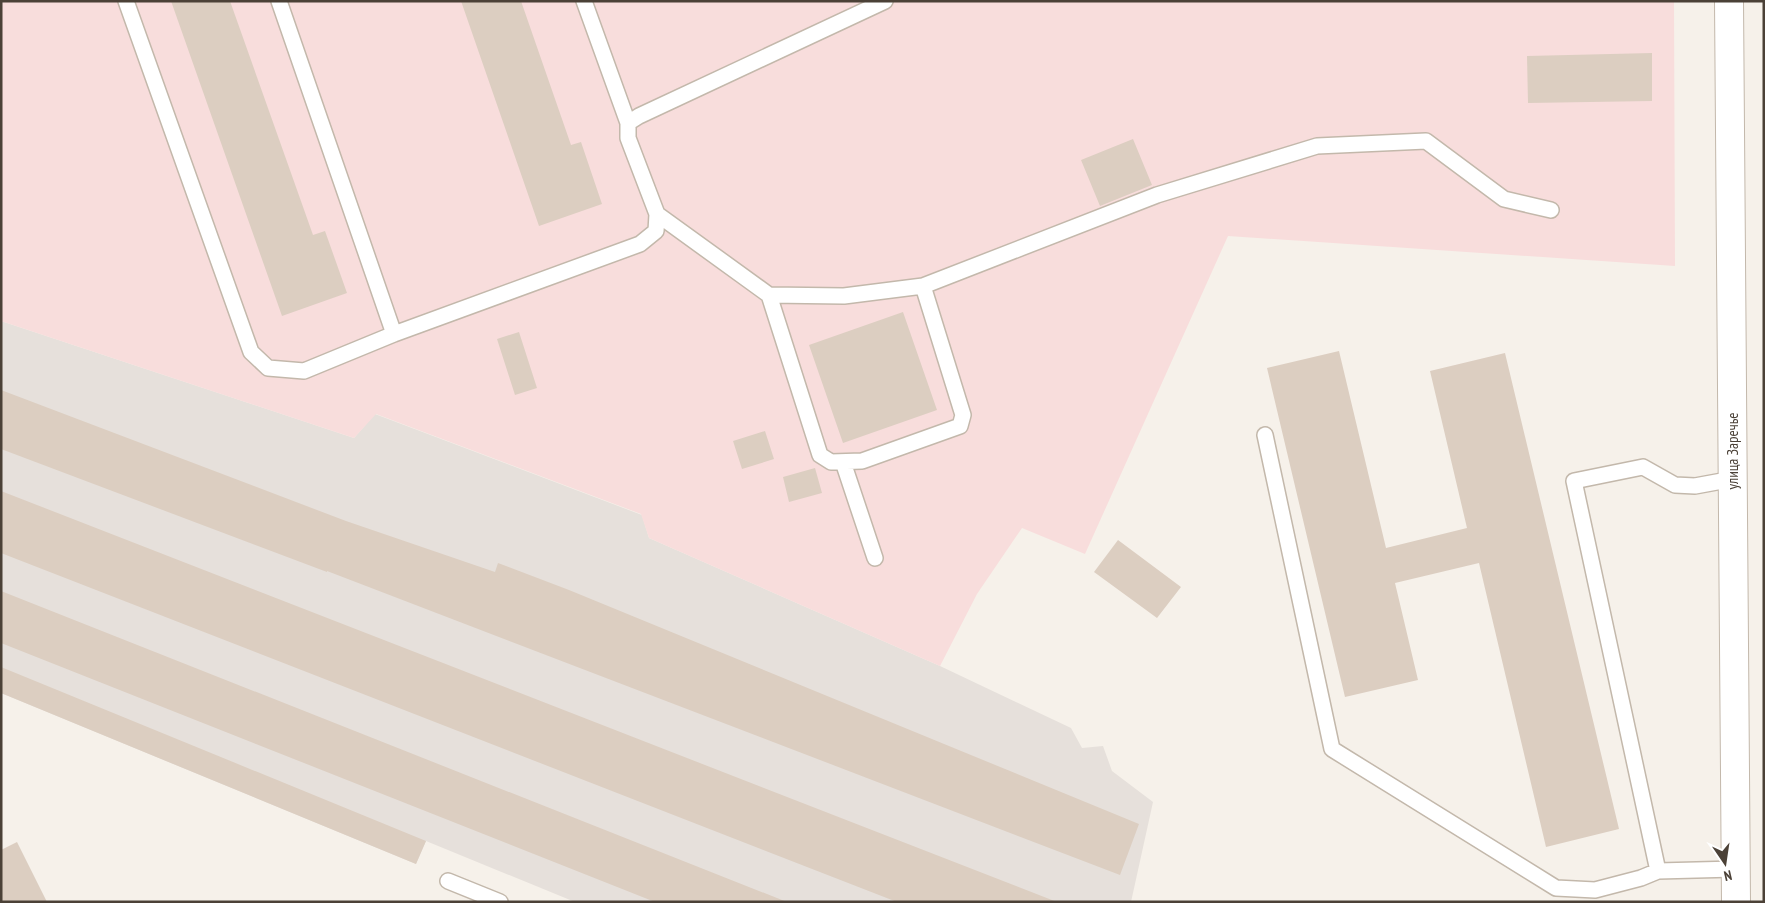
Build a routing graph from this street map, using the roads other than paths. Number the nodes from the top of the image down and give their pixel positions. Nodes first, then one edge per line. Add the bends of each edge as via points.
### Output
1 (126, 1) edge
2 (279, 1) edge
3 (584, 1) edge
4 (885, 1) edge
5 (1729, 1) edge
6 (628, 123) junction
7 (1551, 210) dead end
8 (657, 214) junction
9 (923, 286) junction
10 (769, 295) junction
11 (394, 334) junction
12 (1265, 435) dead end
13 (843, 462) junction
14 (1733, 480) junction
15 (875, 558) dead end
16 (1736, 870) junction
17 (1658, 871) junction
18 (448, 881) dead end
19 (500, 902) edge
20 (1736, 902) edge

1 - 11 lane via 251,352 268,368 304,371
2 - 11 lane
3 - 6 lane
4 - 6 lane
5 - 14 street, улица Заречье
6 - 8 lane via 628,138
7 - 9 lane via 1504,199 1426,141 1318,146 1157,195
8 - 10 lane
8 - 11 lane via 656,232 640,244
9 - 10 lane via 844,296
9 - 13 lane via 964,415 960,426 862,460
10 - 13 lane via 820,455 832,462
12 - 17 lane via 1332,749 1556,888 1595,890
13 - 15 lane
14 - 16 street, улица Заречье
14 - 17 lane via 1695,486 1675,484 1643,467 1574,481
16 - 17 lane
16 - 20 street, улица Заречье
18 - 19 lane

